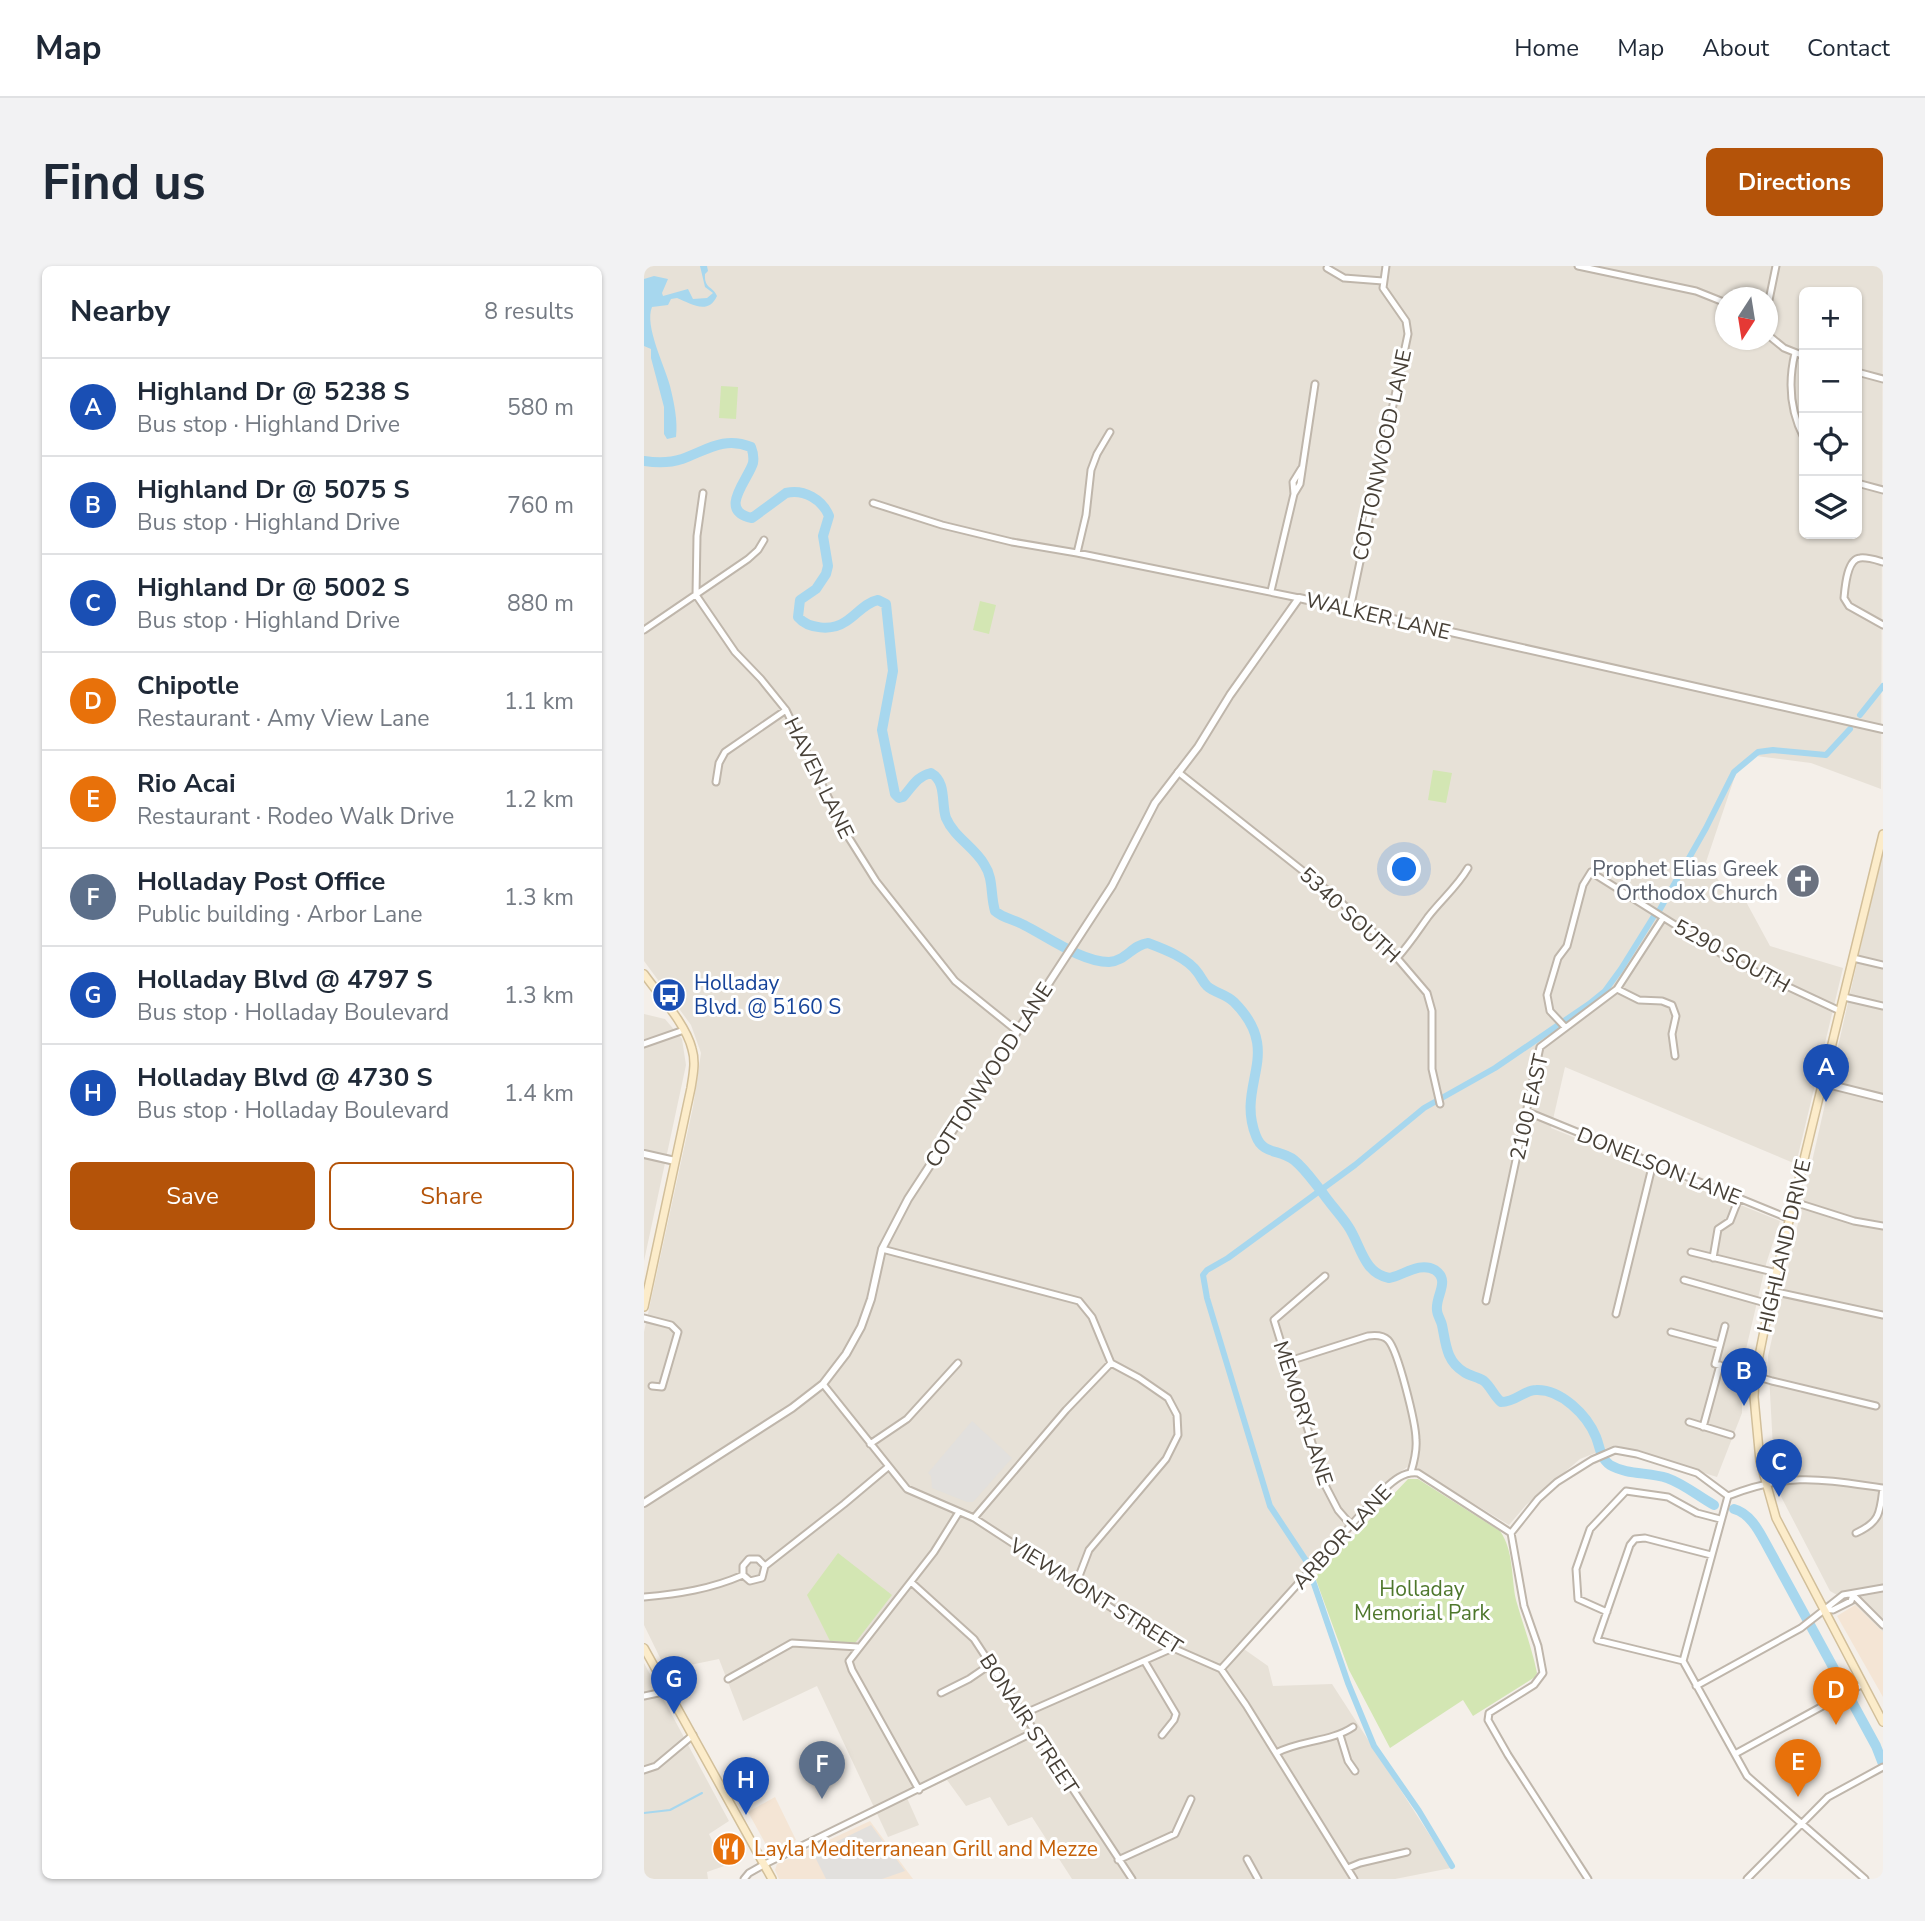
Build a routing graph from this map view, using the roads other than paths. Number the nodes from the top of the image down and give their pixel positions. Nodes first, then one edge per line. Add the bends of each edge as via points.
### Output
1 (1386, 266) edge
2 (1578, 266) edge
3 (1776, 266) edge
4 (1326, 268) dead end
5 (1383, 281) junction
6 (1772, 287) edge
7 (1715, 299) edge
8 (1778, 343) edge
9 (1796, 353) junction
10 (1799, 354) edge
11 (1862, 373) edge
12 (1883, 379) edge
13 (1315, 384) dead end
14 (1799, 427) edge
15 (1110, 432) dead end
16 (1862, 484) edge
17 (1883, 490) edge
18 (703, 493) dead end
19 (873, 503) dead end
20 (764, 540) dead end
21 (1077, 553) junction
22 (1883, 562) edge
23 (1271, 592) junction
24 (696, 595) junction
25 (1299, 598) junction
26 (1350, 609) junction
27 (1883, 625) edge
28 (644, 630) edge
29 (786, 710) junction
30 (1883, 729) edge
31 (1178, 772) junction
32 (716, 782) dead end
33 (1883, 834) edge
34 (1468, 868) dead end
35 (1658, 915) junction
36 (1397, 958) junction
37 (1853, 958) junction
38 (1883, 965) edge
39 (644, 974) edge
40 (1618, 989) junction
41 (1843, 997) junction
42 (1883, 1006) edge
43 (1840, 1011) junction
44 (1562, 1024) junction
45 (684, 1030) junction
46 (1017, 1031) junction
47 (644, 1044) edge
48 (1675, 1056) dead end
49 (1823, 1083) junction
50 (1883, 1098) edge
51 (1440, 1104) dead end
52 (1528, 1112) junction
53 (644, 1154) edge
54 (675, 1161) junction
55 (1653, 1163) junction
56 (1739, 1198) junction
57 (1794, 1202) junction
58 (1790, 1219) junction
59 (1883, 1226) edge
60 (882, 1249) junction
61 (1690, 1252) dead end
62 (1713, 1258) junction
63 (1777, 1273) junction
64 (1325, 1276) dead end
65 (1684, 1280) dead end
66 (1772, 1291) junction
67 (1486, 1301) dead end
68 (1769, 1304) junction
69 (644, 1307) edge
70 (1616, 1314) dead end
71 (1883, 1315) edge
72 (644, 1318) edge
73 (1725, 1326) dead end
74 (1671, 1332) dead end
75 (1720, 1345) junction
76 (1286, 1362) junction
77 (958, 1363) dead end
78 (1111, 1363) junction
79 (1720, 1365) junction
80 (1755, 1376) junction
81 (823, 1384) junction
82 (652, 1386) dead end
83 (1876, 1406) dead end
84 (1689, 1422) dead end
85 (1703, 1427) junction
86 (1731, 1435) dead end
87 (870, 1444) junction
88 (888, 1467) junction
89 (1411, 1472) junction
90 (1765, 1484) junction
91 (1883, 1488) edge
92 (1728, 1496) junction
93 (644, 1503) edge
94 (959, 1512) junction
95 (974, 1518) junction
96 (1720, 1519) junction
97 (1351, 1525) junction
98 (1511, 1533) junction
99 (1856, 1533) dead end
100 (1711, 1555) junction
101 (765, 1566) junction
102 (743, 1575) junction
103 (911, 1582) junction
104 (1076, 1584) junction
105 (1883, 1588) edge
106 (1853, 1595) junction
107 (644, 1597) edge
108 (1823, 1609) junction
109 (1607, 1612) junction
110 (1883, 1625) edge
111 (858, 1647) junction
112 (644, 1648) edge
113 (1173, 1648) junction
114 (1684, 1661) junction
115 (1144, 1662) junction
116 (990, 1664) junction
117 (1221, 1670) junction
118 (728, 1679) dead end
119 (1863, 1684) junction
120 (1696, 1686) junction
121 (668, 1691) junction
122 (941, 1693) dead end
123 (644, 1696) edge
124 (1023, 1714) junction
125 (1883, 1722) edge
126 (1353, 1727) dead end
127 (1034, 1732) junction
128 (693, 1735) junction
129 (1163, 1735) dead end
130 (1340, 1735) junction
131 (1276, 1753) junction
132 (1735, 1754) junction
133 (1883, 1767) edge
134 (644, 1770) edge
135 (1355, 1771) dead end
136 (919, 1790) junction
137 (1191, 1798) dead end
138 (1802, 1822) junction
139 (1407, 1852) dead end
140 (1247, 1859) dead end
141 (1118, 1860) junction
142 (765, 1864) junction
143 (1348, 1868) junction
144 (744, 1879) edge
145 (772, 1879) edge
146 (1132, 1879) edge
147 (1258, 1879) edge
148 (1354, 1879) edge
149 (1588, 1879) edge
150 (1747, 1879) edge
151 (1865, 1879) edge

1 - 5 street
2 - 7 street
3 - 6 street
4 - 5 street via 1344,278
5 - 26 street, COTTONWOOD LANE via 1386,295 1406,321 1408,334
8 - 9 street
9 - 10 street
9 - 14 street via 1791,398
11 - 12 street
13 - 23 street via 1300,484
15 - 21 street via 1091,470
16 - 17 street
18 - 24 street
19 - 21 street, WALKER LANE via 968,532
20 - 24 street via 758,550
21 - 23 street, WALKER LANE
22 - 27 street via 1854,560 1844,596 1849,606
23 - 25 street, WALKER LANE
24 - 28 street
24 - 29 street, HAVEN LANE via 734,652
25 - 26 street, WALKER LANE
25 - 31 street, COTTONWOOD LANE
26 - 30 street, WALKER LANE
29 - 32 street via 726,752
29 - 46 street, HAVEN LANE via 844,830 876,881 955,981
31 - 36 street, 5340 SOUTH via 1332,894
31 - 46 street, COTTONWOOD LANE via 1151,810 1112,886
33 - 37 main road, HIGHLAND DRIVE
34 - 36 street
35 - 40 street, 2100 EAST
35 - 43 street, 5290 SOUTH via 1731,960
35 - 44 street, 5290 SOUTH via 1591,872 1547,995 1550,1011
36 - 51 street, 5340 SOUTH via 1431,1001 1432,1069
37 - 38 street
37 - 41 main road, HIGHLAND DRIVE
39 - 45 main road
40 - 44 street, 2100 EAST
40 - 48 street via 1639,1000 1672,1005
41 - 42 street
41 - 43 main road, HIGHLAND DRIVE
43 - 49 main road, HIGHLAND DRIVE
44 - 52 street, 2100 EAST via 1540,1046
45 - 47 street
45 - 54 main road via 694,1063
46 - 60 street, COTTONWOOD LANE via 908,1199
49 - 50 street
49 - 57 main road, HIGHLAND DRIVE
52 - 55 street, DONELSON LANE
52 - 67 street, 2100 EAST
53 - 54 street
54 - 69 main road
55 - 56 street, DONELSON LANE
55 - 70 street
56 - 58 street, DONELSON LANE
56 - 62 street via 1729,1222 1718,1230
57 - 58 main road, HIGHLAND DRIVE
57 - 59 street
58 - 63 main road, HIGHLAND DRIVE
60 - 78 street via 1079,1301 1092,1317
60 - 81 street, COTTONWOOD LANE via 862,1327
61 - 62 street
62 - 63 street
63 - 66 main road, HIGHLAND DRIVE
64 - 76 street, MEMORY LANE via 1274,1320
65 - 68 street
66 - 68 main road, HIGHLAND DRIVE
66 - 71 street
68 - 80 main road, HIGHLAND DRIVE
72 - 82 street via 671,1325 678,1332 662,1387
73 - 75 street
74 - 75 street
75 - 79 street via 1715,1364
76 - 89 street via 1367,1336 1387,1340 1414,1419 1416,1446
76 - 97 street, MEMORY LANE via 1325,1485
77 - 87 street via 907,1419
78 - 95 street
78 - 104 street via 1168,1398 1177,1415 1178,1435 1166,1459 1090,1550
79 - 80 street
79 - 85 street
80 - 83 street
80 - 90 main road, HIGHLAND DRIVE via 1756,1432
81 - 87 street, VIEWMONT STREET
81 - 93 street, COTTONWOOD LANE
84 - 85 street
85 - 86 street
87 - 88 street, VIEWMONT STREET
88 - 94 street, VIEWMONT STREET via 911,1492
88 - 101 street
89 - 97 street, ARBOR LANE via 1380,1493
89 - 98 street, ARBOR LANE
90 - 91 street via 1806,1478
90 - 92 street
90 - 108 main road, HIGHLAND DRIVE via 1780,1526
91 - 99 street via 1875,1521
92 - 96 street
92 - 98 street via 1697,1473 1615,1450 1560,1479
94 - 95 street, VIEWMONT STREET
94 - 103 street
95 - 104 street, VIEWMONT STREET
96 - 100 street
96 - 109 street via 1668,1497 1626,1491 1590,1529 1575,1571 1578,1599
97 - 117 street, ARBOR LANE
98 - 149 street via 1524,1606 1543,1673 1537,1683 1487,1718
100 - 109 street via 1635,1539
100 - 114 street
101 - 102 street via 759,1581
101 - 102 street via 750,1559 743,1566
102 - 107 street via 696,1591
103 - 111 street
103 - 116 street, BONAIR STREET via 972,1637
104 - 113 street, VIEWMONT STREET
105 - 106 street
106 - 108 street via 1843,1595
106 - 110 street
108 - 119 main road, HIGHLAND DRIVE
108 - 120 street via 1801,1628
109 - 114 street via 1597,1640
111 - 118 street via 792,1643
111 - 136 street via 850,1658 852,1670
112 - 121 main road
113 - 115 street
113 - 117 street, VIEWMONT STREET
114 - 120 street
115 - 124 street
115 - 129 street via 1176,1714
116 - 122 street
116 - 124 street, BONAIR STREET
117 - 131 street
119 - 125 main road, HIGHLAND DRIVE
119 - 132 street
120 - 132 street
121 - 123 street
121 - 128 main road
124 - 127 street, BONAIR STREET
126 - 130 street
127 - 136 street
127 - 141 street, BONAIR STREET
128 - 134 street
128 - 142 main road
130 - 131 street via 1290,1745
130 - 135 street
131 - 143 street
132 - 138 street via 1752,1781
133 - 138 street via 1829,1797
136 - 142 street
137 - 141 street via 1174,1834
138 - 150 street
138 - 151 street
139 - 143 street
140 - 147 street
141 - 146 street, BONAIR STREET
142 - 144 street
142 - 145 main road
143 - 148 street

